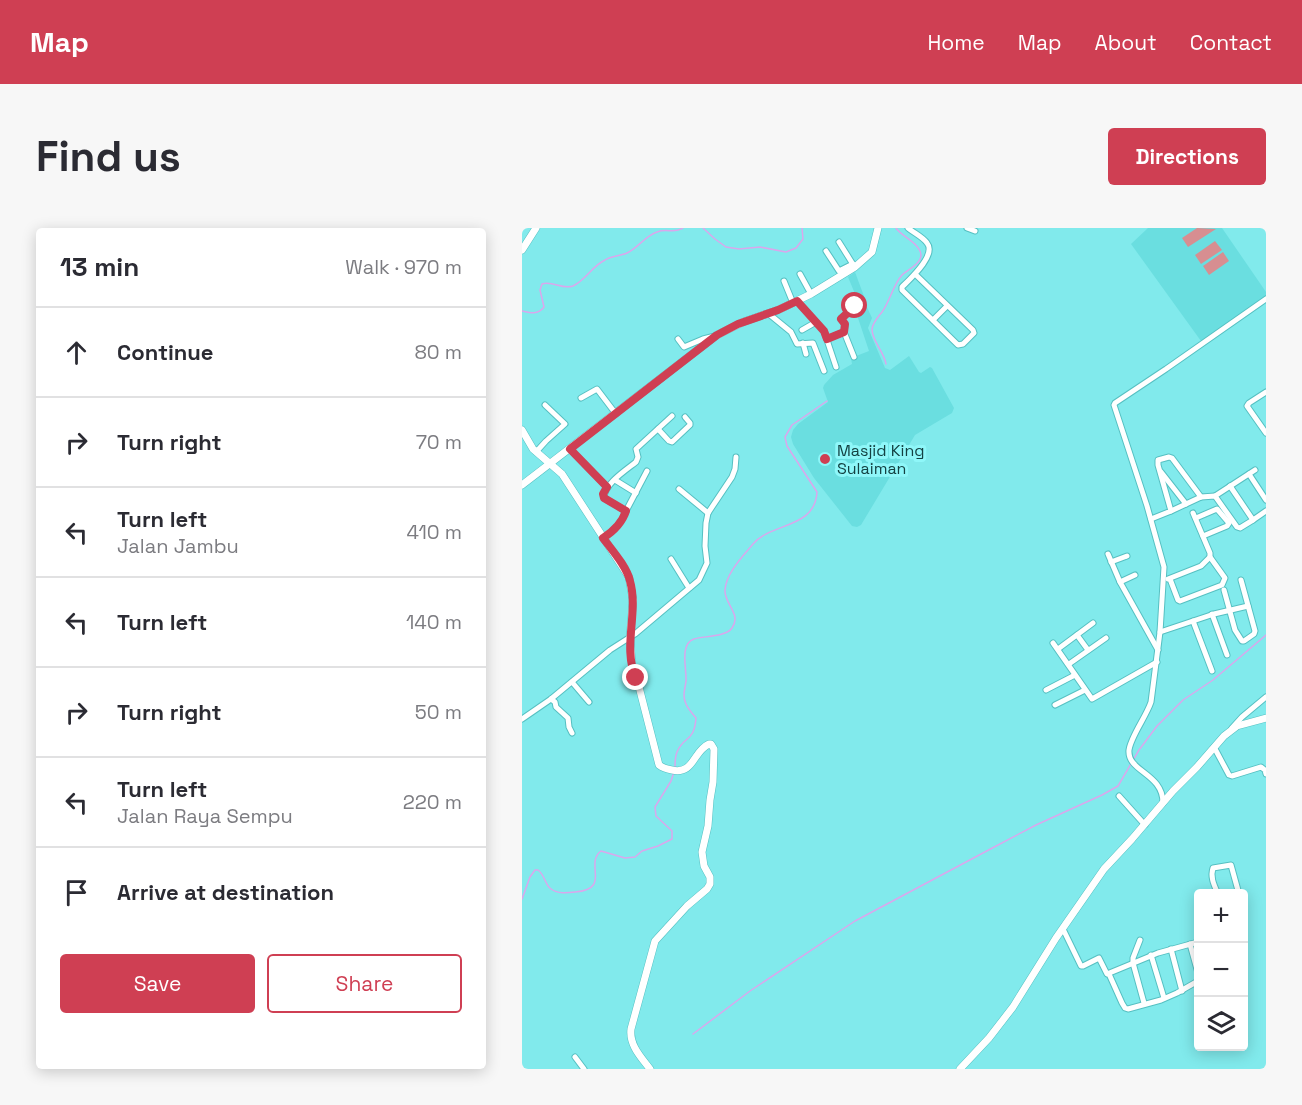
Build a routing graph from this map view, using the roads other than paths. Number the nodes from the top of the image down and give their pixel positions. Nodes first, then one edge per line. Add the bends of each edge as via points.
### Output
1 (536, 228) edge
2 (878, 228) edge
3 (908, 228) edge
4 (967, 228) edge
5 (975, 231) dead end
6 (839, 242) dead end
7 (522, 250) edge
8 (826, 251) dead end
9 (854, 266) junction
10 (800, 274) dead end
11 (915, 274) junction
12 (784, 281) dead end
13 (811, 294) junction
14 (1266, 299) edge
15 (795, 302) junction
16 (861, 302) dead end
17 (947, 306) junction
18 (769, 314) junction
19 (933, 320) junction
20 (816, 322) junction
21 (802, 330) dead end
22 (844, 332) junction
23 (717, 335) junction
24 (678, 339) dead end
25 (827, 339) junction
26 (803, 343) junction
27 (689, 346) junction
28 (806, 354) dead end
29 (854, 357) dead end
30 (687, 358) junction
31 (836, 367) dead end
32 (824, 371) dead end
33 (1265, 396) edge
34 (581, 398) dead end
35 (545, 405) dead end
36 (616, 414) junction
37 (672, 416) dead end
38 (685, 417) dead end
39 (658, 429) junction
40 (522, 430) edge
41 (1266, 432) edge
42 (570, 449) junction
43 (536, 453) junction
44 (736, 457) dead end
45 (551, 463) junction
46 (1159, 470) junction
47 (1255, 470) dead end
48 (647, 471) dead end
49 (1249, 474) junction
50 (615, 480) junction
51 (522, 486) edge
52 (1230, 486) junction
53 (607, 487) junction
54 (679, 489) dead end
55 (636, 493) junction
56 (1215, 496) junction
57 (1201, 497) junction
58 (1266, 500) edge
59 (1186, 504) junction
60 (626, 511) junction
61 (1171, 511) junction
62 (1266, 511) edge
63 (708, 513) junction
64 (1151, 519) junction
65 (1253, 520) junction
66 (1203, 536) junction
67 (603, 538) junction
68 (1108, 554) dead end
69 (1127, 556) dead end
70 (1210, 557) junction
71 (671, 559) dead end
72 (1112, 562) junction
73 (1136, 575) dead end
74 (1167, 580) junction
75 (1241, 580) dead end
76 (1120, 582) junction
77 (689, 588) junction
78 (1224, 590) dead end
79 (1248, 606) junction
80 (1230, 610) junction
81 (1212, 614) junction
82 (1193, 621) junction
83 (1093, 623) dead end
84 (1160, 633) junction
85 (1077, 635) junction
86 (630, 638) junction
87 (1106, 638) dead end
88 (1053, 643) dead end
89 (1058, 649) junction
90 (1088, 650) junction
91 (1158, 650) junction
92 (1227, 655) dead end
93 (1157, 662) junction
94 (1069, 664) junction
95 (1212, 671) dead end
96 (1075, 675) junction
97 (572, 682) junction
98 (1046, 690) dead end
99 (1085, 690) junction
100 (1266, 697) edge
101 (551, 699) junction
102 (589, 702) dead end
103 (1055, 705) dead end
104 (1266, 718) edge
105 (522, 719) edge
106 (572, 732) dead end
107 (1228, 732) junction
108 (1214, 747) junction
109 (1266, 774) edge
110 (1119, 796) dead end
111 (1163, 803) junction
112 (1144, 825) junction
113 (1216, 889) edge
114 (1238, 889) edge
115 (1063, 928) junction
116 (1140, 940) dead end
117 (1194, 943) edge
118 (1190, 944) junction
119 (1171, 949) junction
120 (1151, 955) junction
121 (1194, 958) edge
122 (1133, 963) junction
123 (1109, 974) junction
124 (1194, 984) edge
125 (1182, 991) junction
126 (1164, 998) junction
127 (1144, 1004) junction
128 (575, 1057) dead end
129 (584, 1069) edge
130 (650, 1069) edge
131 (960, 1069) edge

1 - 7 street
2 - 9 street via 872,252
3 - 11 street via 929,246 927,259
4 - 5 street
6 - 9 street
8 - 9 street via 839,271
9 - 13 street
10 - 13 street
11 - 17 street
11 - 19 street via 902,290
12 - 15 street
13 - 15 street
14 - 64 street via 1115,403
15 - 18 street
15 - 20 street
16 - 22 street via 842,318
17 - 19 street
17 - 19 street via 974,331 963,344 958,345
18 - 23 street
18 - 26 street via 790,332 797,344
20 - 21 street
20 - 25 street
22 - 25 street
22 - 29 street
23 - 27 street
23 - 30 street
24 - 27 street via 684,347
25 - 31 street
26 - 28 street
26 - 32 street via 813,343
27 - 30 street
30 - 36 street
33 - 41 street via 1247,406
34 - 36 street via 597,389
35 - 43 street via 565,424
36 - 42 street
37 - 39 street
38 - 39 street via 690,425 672,442
39 - 50 street via 636,449 636,462
40 - 43 street
42 - 45 street
42 - 53 street
43 - 45 street
44 - 63 street via 732,477
45 - 51 street
45 - 67 street
46 - 57 street via 1158,460 1171,457
46 - 59 street
46 - 61 street
47 - 49 street
48 - 55 street
49 - 52 street
49 - 58 street
50 - 53 street
50 - 55 street
52 - 56 street
52 - 65 street
53 - 60 street via 604,498
54 - 63 street
55 - 60 street
56 - 57 street
56 - 65 street via 1239,528
57 - 59 street
59 - 61 street
60 - 67 street via 615,530
61 - 64 street
62 - 65 street
63 - 77 street via 707,563 699,580
64 - 74 street
66 - 66 street via 1194,516 1217,509 1229,523
66 - 70 street
67 - 86 street via 630,580
68 - 72 street
69 - 72 street
70 - 74 street via 1201,566
70 - 74 street via 1225,578 1222,585 1180,601
71 - 77 street
72 - 76 street
73 - 76 street
74 - 84 street
75 - 79 street
76 - 91 street
77 - 86 street
78 - 80 street
79 - 80 street
79 - 80 street via 1255,632 1244,641 1235,630
80 - 81 street
81 - 82 street
81 - 92 street
82 - 84 street
82 - 95 street
83 - 85 street
84 - 91 street
85 - 89 street
85 - 90 street
86 - 97 street
86 - 130 street via 634,672 662,768 679,772 686,769 709,744 714,754 702,852 710,884 655,941 631,1029 632,1042
87 - 90 street
88 - 89 street
89 - 94 street
90 - 94 street
91 - 93 street
93 - 99 street via 1093,699
93 - 111 street via 1151,702 1129,752 1136,766 1160,786
94 - 96 street
96 - 98 street
96 - 99 street
97 - 101 street
97 - 102 street
99 - 103 street
100 - 107 street
101 - 105 street
101 - 106 street via 568,718
104 - 107 street
107 - 108 street
108 - 109 street via 1229,775 1261,767
108 - 111 street
110 - 112 street
111 - 112 street
112 - 115 street via 1104,869
113 - 114 street via 1213,868 1231,865
115 - 123 street via 1081,966 1099,958
115 - 131 street via 1013,1007
116 - 122 street
117 - 118 street
118 - 119 street
118 - 121 street
119 - 120 street
119 - 125 street
120 - 122 street
120 - 126 street
122 - 123 street
122 - 127 street
123 - 127 street via 1125,1008
124 - 125 street
125 - 126 street
126 - 127 street
128 - 129 street

